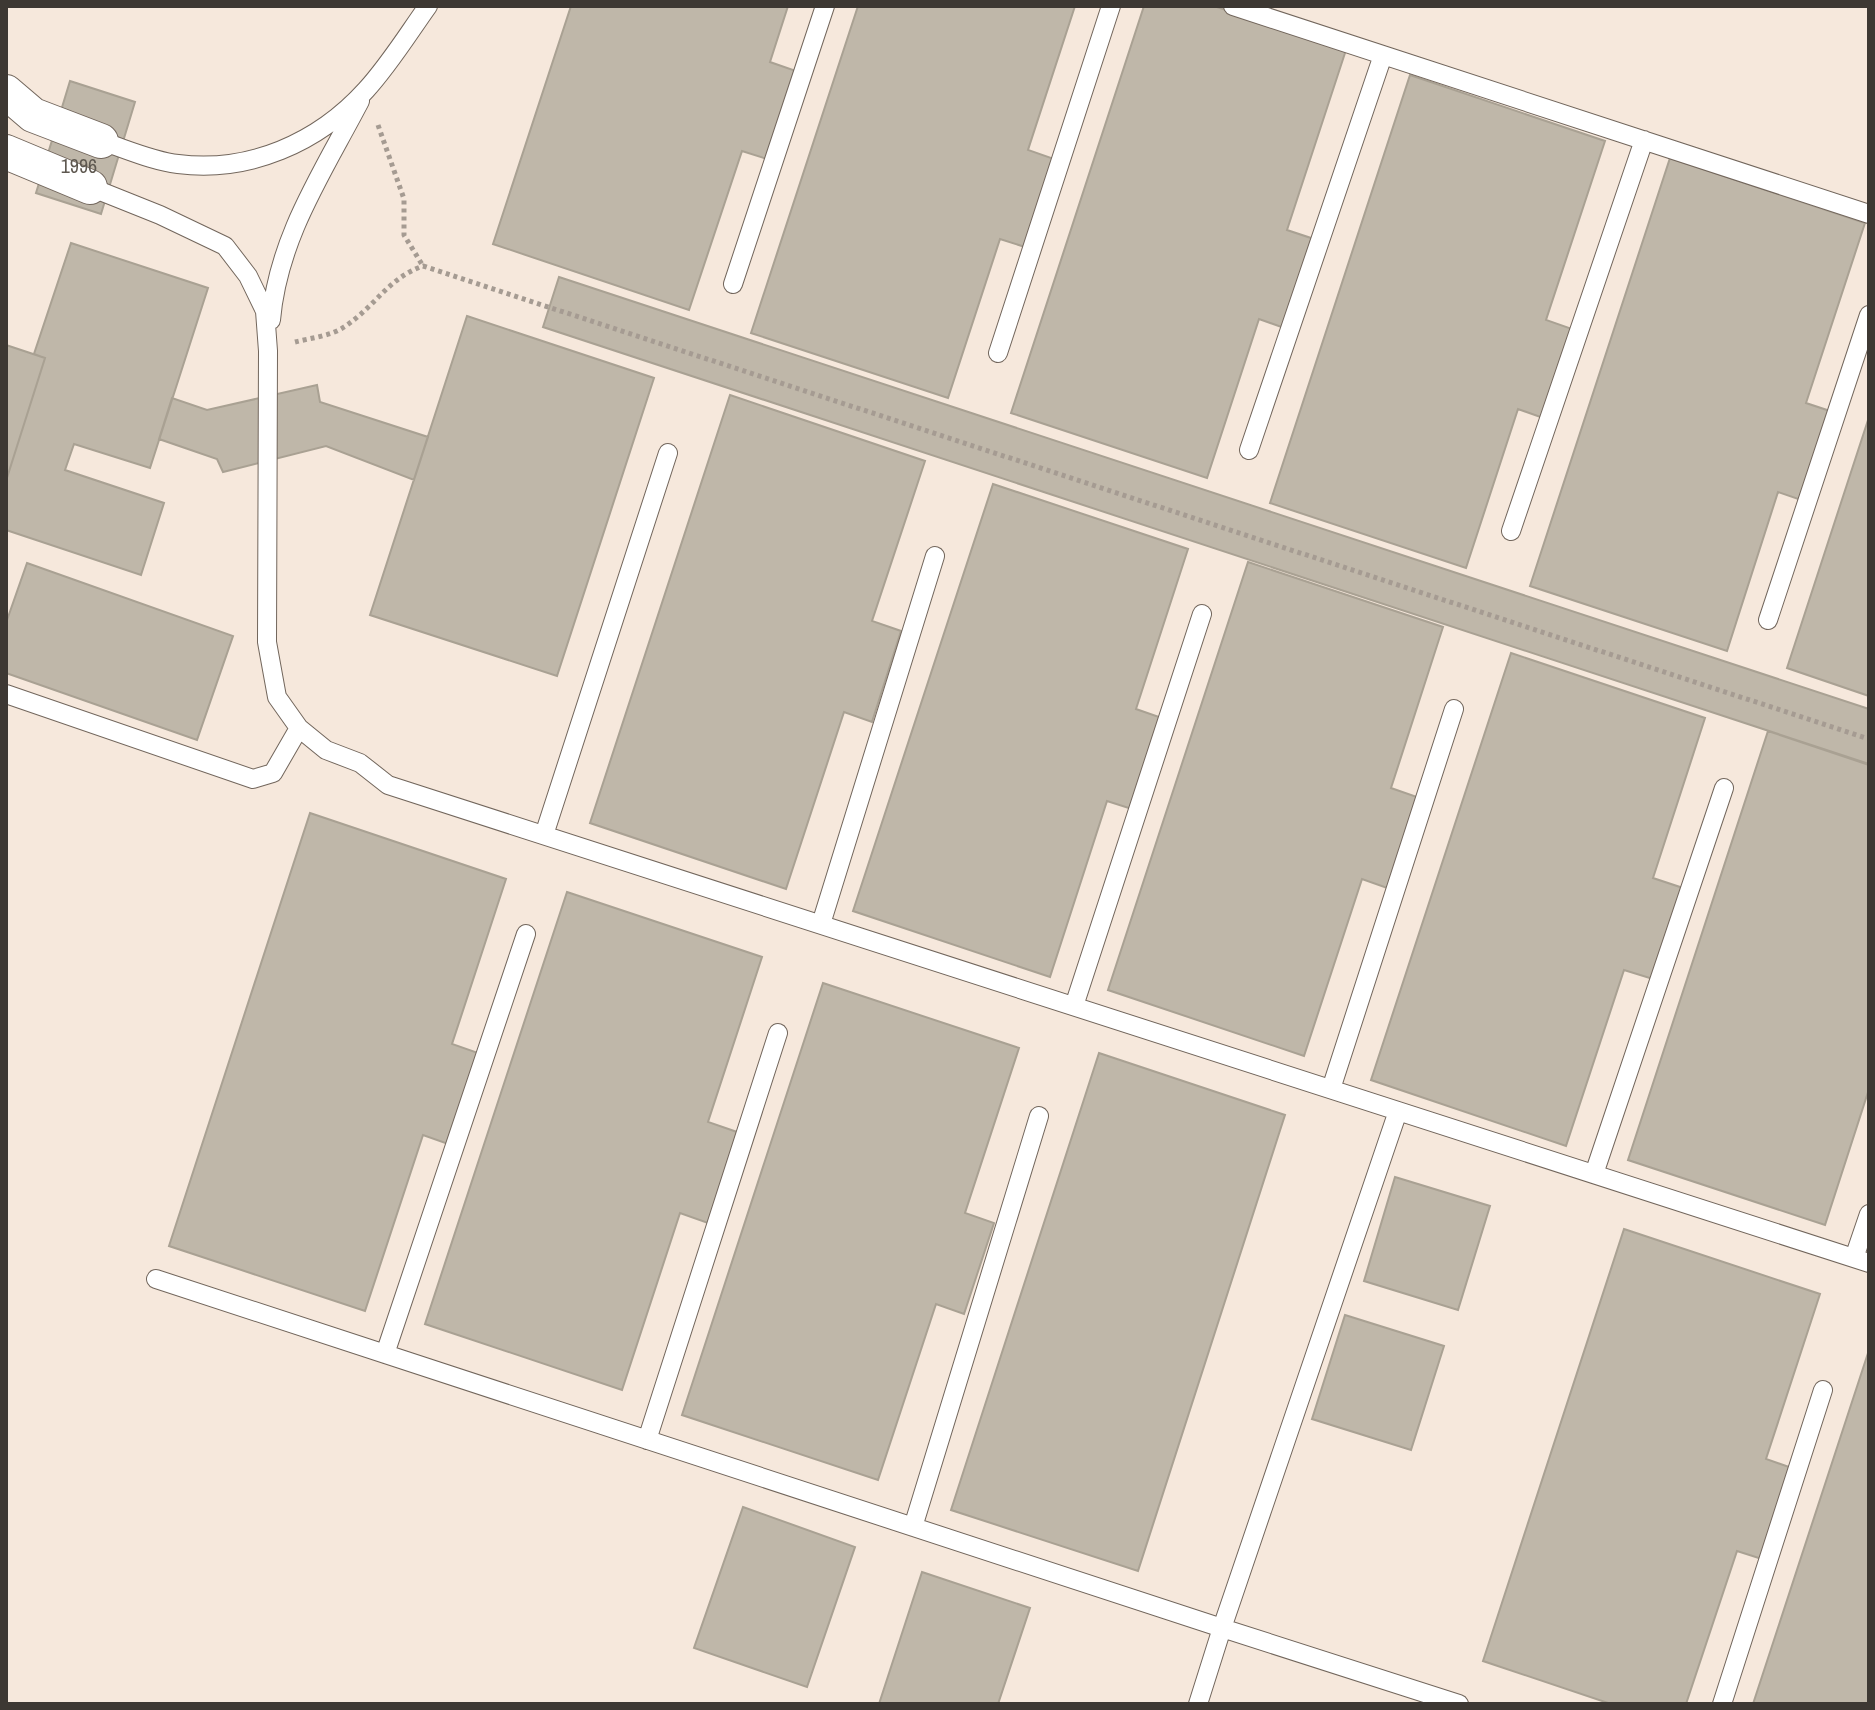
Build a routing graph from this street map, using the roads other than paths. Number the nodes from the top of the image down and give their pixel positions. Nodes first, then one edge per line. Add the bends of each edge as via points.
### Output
1 (428, 6) edge
2 (825, 6) edge
3 (1111, 6) edge
4 (1233, 6) edge
5 (1383, 55) junction
6 (6, 92) edge
7 (365, 92) junction
8 (1644, 140) junction
9 (101, 141) joint
10 (6, 152) edge
11 (90, 187) joint
12 (1869, 214) edge
13 (733, 284) dead end
14 (1869, 315) edge
15 (268, 351) junction
16 (998, 353) dead end
17 (1249, 450) dead end
18 (668, 453) dead end
19 (1511, 531) dead end
20 (935, 556) dead end
21 (1202, 614) dead end
22 (1768, 620) dead end
23 (6, 694) edge
24 (1454, 709) dead end
25 (299, 728) junction
26 (1724, 788) dead end
27 (544, 835) junction
28 (821, 924) junction
29 (526, 934) dead end
30 (1074, 1006) junction
31 (778, 1033) dead end
32 (1331, 1089) junction
33 (1398, 1111) junction
34 (1039, 1116) dead end
35 (1594, 1174) junction
36 (1869, 1214) edge
37 (1862, 1260) edge
38 (156, 1279) dead end
39 (385, 1354) junction
40 (1823, 1390) dead end
41 (647, 1440) junction
42 (913, 1527) junction
43 (1222, 1628) junction
44 (1198, 1704) edge
45 (1459, 1704) edge
46 (1722, 1704) edge

1 - 7 lane
2 - 13 lane
3 - 16 lane
4 - 5 lane
5 - 8 lane
5 - 17 lane
6 - 9 street via 33,115
7 - 9 lane via 301,143 245,165 177,164
7 - 15 lane via 294,223 274,287
8 - 12 lane
8 - 19 lane
10 - 11 street
11 - 15 lane via 225,246 265,311
14 - 22 lane
15 - 25 lane via 267,642 277,697
18 - 27 lane
20 - 28 lane
21 - 30 lane
23 - 25 lane via 253,779 273,773
24 - 32 lane
25 - 27 lane via 388,785
26 - 35 lane
27 - 28 lane
28 - 30 lane
29 - 39 lane
30 - 32 lane
31 - 41 lane
32 - 33 lane
33 - 35 lane
33 - 43 lane
34 - 42 lane
35 - 37 lane
36 - 37 lane
38 - 39 lane
39 - 41 lane
40 - 46 lane
41 - 42 lane
42 - 43 lane
43 - 44 lane
43 - 45 lane

